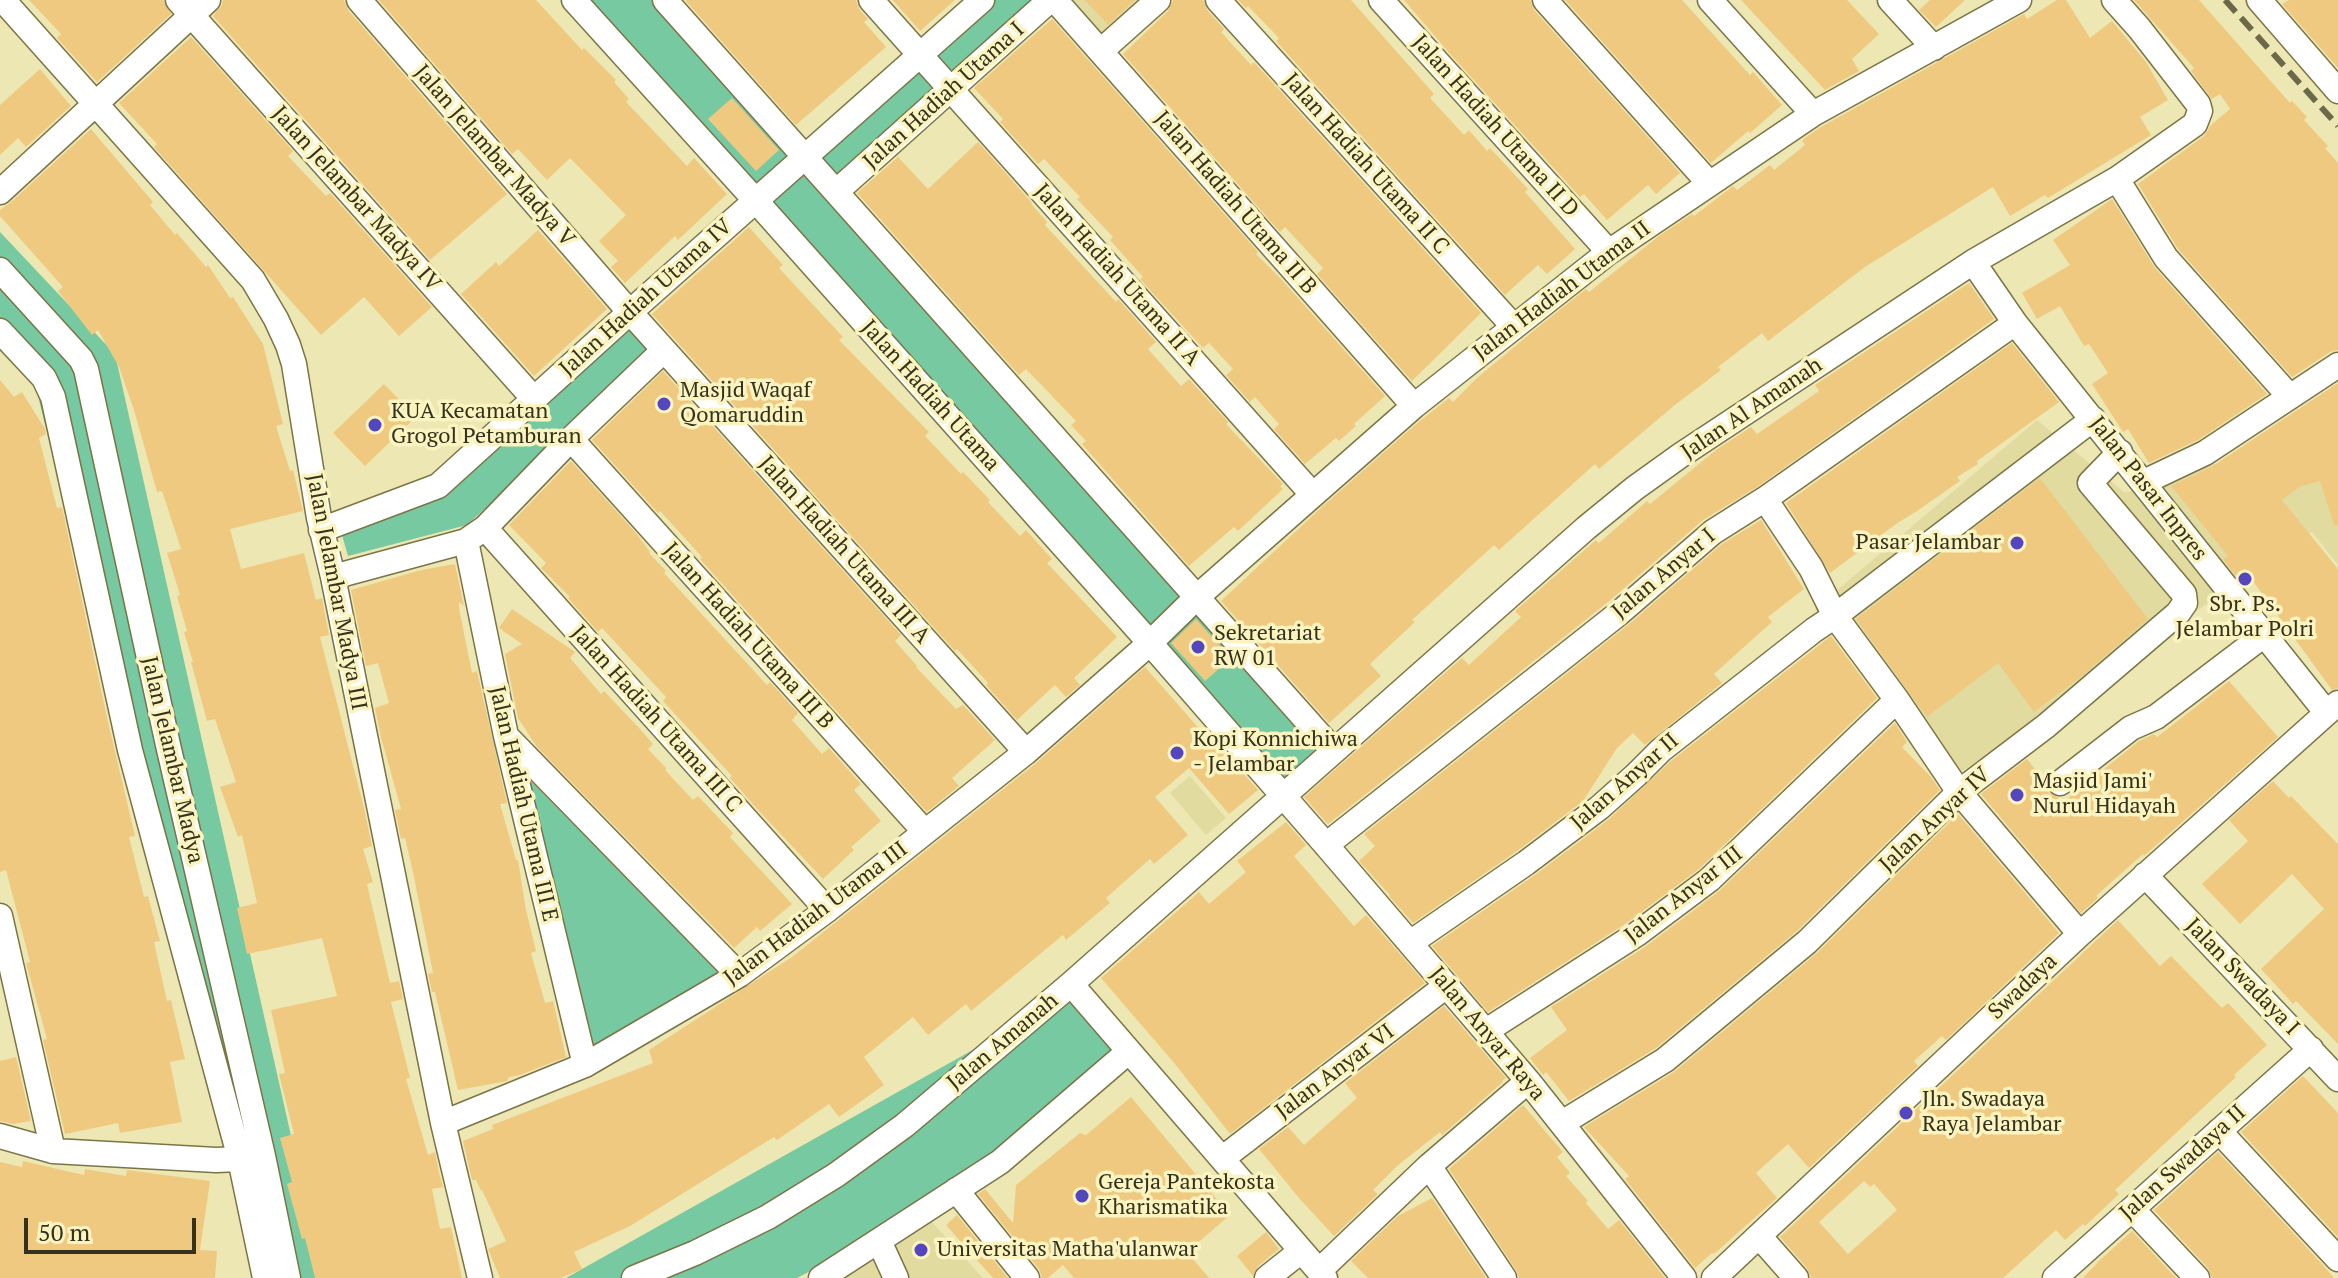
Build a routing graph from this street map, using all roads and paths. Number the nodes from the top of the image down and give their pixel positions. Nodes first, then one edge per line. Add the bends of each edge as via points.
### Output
1 (3, 0) edge
2 (359, 0) edge
3 (574, 0) edge
4 (665, 0) edge
5 (871, 0) edge
6 (982, 0) edge
7 (1053, 0) edge
8 (1158, 0) edge
9 (1218, 0) edge
10 (1381, 0) edge
11 (1545, 0) edge
12 (1710, 0) edge
13 (1890, 0) edge
14 (2019, 0) edge
15 (2114, 0) edge
16 (2259, 0) edge
17 (193, 5) edge
18 (1934, 48) junction
19 (1102, 50) junction
20 (921, 55) junction
21 (952, 89) junction
22 (2338, 91) edge
23 (97, 103) junction
24 (1813, 114) junction
25 (806, 157) junction
26 (2117, 179) junction
27 (1709, 183) junction
28 (837, 191) junction
29 (0, 192) edge
30 (756, 201) junction
31 (1609, 252) junction
32 (1973, 262) junction
33 (0, 270) edge
34 (630, 312) junction
35 (2015, 323) junction
36 (1514, 327) junction
37 (0, 331) edge
38 (664, 350) junction
39 (2338, 365) edge
40 (2290, 397) junction
41 (534, 399) junction
42 (1414, 406) junction
43 (2093, 419) junction
44 (571, 439) junction
45 (2120, 452) junction
46 (2144, 482) junction
47 (1313, 495) junction
48 (1765, 499) junction
49 (321, 530) junction
50 (476, 535) junction
51 (2212, 571) junction
52 (333, 577) junction
53 (2182, 590) junction
54 (1197, 597) junction
55 (1835, 616) junction
56 (2264, 635) junction
57 (1150, 643) junction
58 (158, 700) junction
59 (1897, 700) junction
60 (120, 705) junction
61 (2332, 708) edge
62 (506, 736) junction
63 (168, 745) junction
64 (130, 750) junction
65 (1333, 750) junction
66 (1026, 752) junction
67 (2060, 783) dead end
68 (1959, 792) junction
69 (1282, 795) junction
70 (925, 832) junction
71 (1326, 845) junction
72 (2145, 875) junction
73 (827, 910) junction
74 (0, 916) edge
75 (2080, 934) junction
76 (1410, 943) junction
77 (739, 975) junction
78 (1071, 984) junction
79 (1446, 986) junction
80 (1486, 1031) junction
81 (2311, 1049) junction
82 (1128, 1052) junction
83 (585, 1065) junction
84 (2338, 1079) edge
85 (1528, 1081) junction
86 (443, 1123) junction
87 (1562, 1123) junction
88 (2219, 1131) junction
89 (0, 1136) edge
90 (53, 1151) junction
91 (1223, 1158) junction
92 (240, 1159) junction
93 (1429, 1166) junction
94 (956, 1190) junction
95 (2132, 1209) junction
96 (1759, 1236) junction
97 (879, 1241) junction
98 (1301, 1251) junction
99 (2338, 1259) edge
100 (1322, 1275) edge
101 (265, 1278) edge
102 (288, 1278) edge
103 (480, 1278) edge
104 (634, 1278) edge
105 (821, 1278) edge
106 (896, 1278) edge
107 (1027, 1278) edge
108 (1267, 1278) edge
109 (1504, 1278) edge
110 (1684, 1278) edge
111 (1714, 1278) edge
112 (1796, 1278) edge
113 (2055, 1278) edge
114 (2197, 1278) edge

1 - 23 street, Jalan Jelambar Madya III
2 - 34 street, Jalan Jelambar Madya V
3 - 30 street, Jalan Hadiah Utama
4 - 25 street
5 - 20 street, Jalan Hadiah Utama II A
6 - 20 street, Jalan Hadiah Utama I
7 - 19 street, Jalan Hadiah Utama II B
7 - 21 street, Jalan Hadiah Utama I
8 - 19 street
9 - 36 street, Jalan Hadiah Utama II C
10 - 31 street, Jalan Hadiah Utama II D
11 - 27 street
12 - 24 street
13 - 18 street
14 - 18 street, Jalan Hadiah Utama II
15 - 26 street, Jalan Al Amanah via 2190,91 2200,111 2195,124
16 - 22 street
17 - 23 street
17 - 41 street, Jalan Jelambar Madya IV
18 - 24 street, Jalan Hadiah Utama II
19 - 42 street, Jalan Hadiah Utama II B
20 - 21 street, Jalan Hadiah Utama II A
20 - 25 street, Jalan Hadiah Utama I
21 - 28 street, Jalan Hadiah Utama I
21 - 47 street, Jalan Hadiah Utama II A
23 - 29 street
23 - 49 street, Jalan Jelambar Madya III via 253,280 276,319 294,364
24 - 27 street, Jalan Hadiah Utama II
25 - 28 street
25 - 30 street, Jalan Hadiah Utama IV
26 - 32 street, Jalan Al Amanah
26 - 40 street via 2166,258
27 - 31 street, Jalan Hadiah Utama II
28 - 54 street
30 - 34 street, Jalan Hadiah Utama IV
30 - 57 street, Jalan Hadiah Utama
31 - 36 street, Jalan Hadiah Utama II
32 - 35 street, Jalan Pasar Inpres
32 - 65 street, Jalan Al Amanah via 1635,488
33 - 58 street, Jalan Jelambar Madya via 84,364
34 - 38 street, Jalan Hadiah Utama III A
34 - 41 street, Jalan Hadiah Utama IV
35 - 43 street, Jalan Pasar Inpres
35 - 48 street, Jalan Anyar I
36 - 42 street, Jalan Hadiah Utama II
37 - 60 street, Jalan Jelambar Madya via 50,388
38 - 44 street
38 - 66 street, Jalan Hadiah Utama III A
39 - 40 street
40 - 46 street via 2205,453
41 - 49 street, Jalan Hadiah Utama IV via 438,486
42 - 47 street, Jalan Hadiah Utama II
43 - 45 street, Jalan Pasar Inpres
43 - 55 street, Jalan Anyar II
44 - 50 street
44 - 70 street, Jalan Hadiah Utama III B
45 - 46 street, Jalan Pasar Inpres
45 - 53 street via 2090,483
46 - 51 street, Jalan Pasar Inpres
47 - 54 street, Jalan Hadiah Utama II
48 - 55 street via 1811,568
48 - 71 street, Jalan Anyar I via 1713,532 1618,614
49 - 52 street, Jalan Jelambar Madya III
50 - 52 street
50 - 62 street, Jalan Hadiah Utama III E
50 - 73 street, Jalan Hadiah Utama III C
51 - 53 street
51 - 56 street, Jalan Pasar Inpres
52 - 86 street, Jalan Jelambar Madya III
53 - 68 street, Jalan Anyar IV via 2185,603 2178,613
54 - 57 street, Jalan Hadiah Utama II
54 - 65 street
55 - 59 street
55 - 76 street, Jalan Anyar II via 1661,750 1587,817
56 - 61 street, Jalan Pasar Inpres
56 - 67 street
57 - 66 street, Jalan Hadiah Utama III
57 - 69 street, Jalan Hadiah Utama
58 - 60 street
58 - 63 street, Jalan Jelambar Madya
59 - 68 street
59 - 80 street, Jalan Anyar III via 1709,880 1637,934
60 - 64 street, Jalan Jelambar Madya
61 - 72 street, Swadaya
62 - 77 street
62 - 83 street, Jalan Hadiah Utama III E
63 - 64 street
63 - 102 street, Jalan Jelambar Madya
64 - 92 street, Jalan Jelambar Madya
65 - 69 street, Jalan Amanah
66 - 70 street, Jalan Hadiah Utama III
68 - 75 street
68 - 87 street, Jalan Anyar IV via 1807,942 1665,1060
69 - 71 street, Jalan Anyar Raya
69 - 78 street, Jalan Amanah
70 - 73 street, Jalan Hadiah Utama III
71 - 76 street, Jalan Anyar Raya
72 - 75 street, Swadaya
72 - 81 street, Jalan Swadaya I
73 - 77 street, Jalan Hadiah Utama III
74 - 90 street
75 - 96 street, Swadaya
76 - 79 street, Jalan Anyar Raya
77 - 83 street, Jalan Hadiah Utama III
78 - 82 street
78 - 104 street, Jalan Amanah via 905,1125 836,1175 744,1230
79 - 80 street, Jalan Anyar Raya
79 - 91 street, Jalan Anyar VI
80 - 85 street, Jalan Anyar Raya
81 - 84 street, Jalan Swadaya I
81 - 88 street, Jalan Swadaya II
82 - 91 street
82 - 94 street via 1000,1162
83 - 86 street, Jalan Hadiah Utama III
85 - 87 street, Jalan Anyar Raya
85 - 93 street
86 - 103 street, Jalan Jelambar Madya III
87 - 110 street, Jalan Anyar Raya
88 - 95 street, Jalan Swadaya II
88 - 99 street
89 - 90 street
90 - 92 street
91 - 98 street
92 - 101 street, Jalan Jelambar Madya
93 - 100 street
93 - 109 street
94 - 97 street
94 - 107 street
95 - 113 street, Jalan Swadaya II
95 - 114 street
96 - 111 street, Swadaya
96 - 112 street
97 - 105 street
97 - 106 street
98 - 100 street
98 - 108 street

